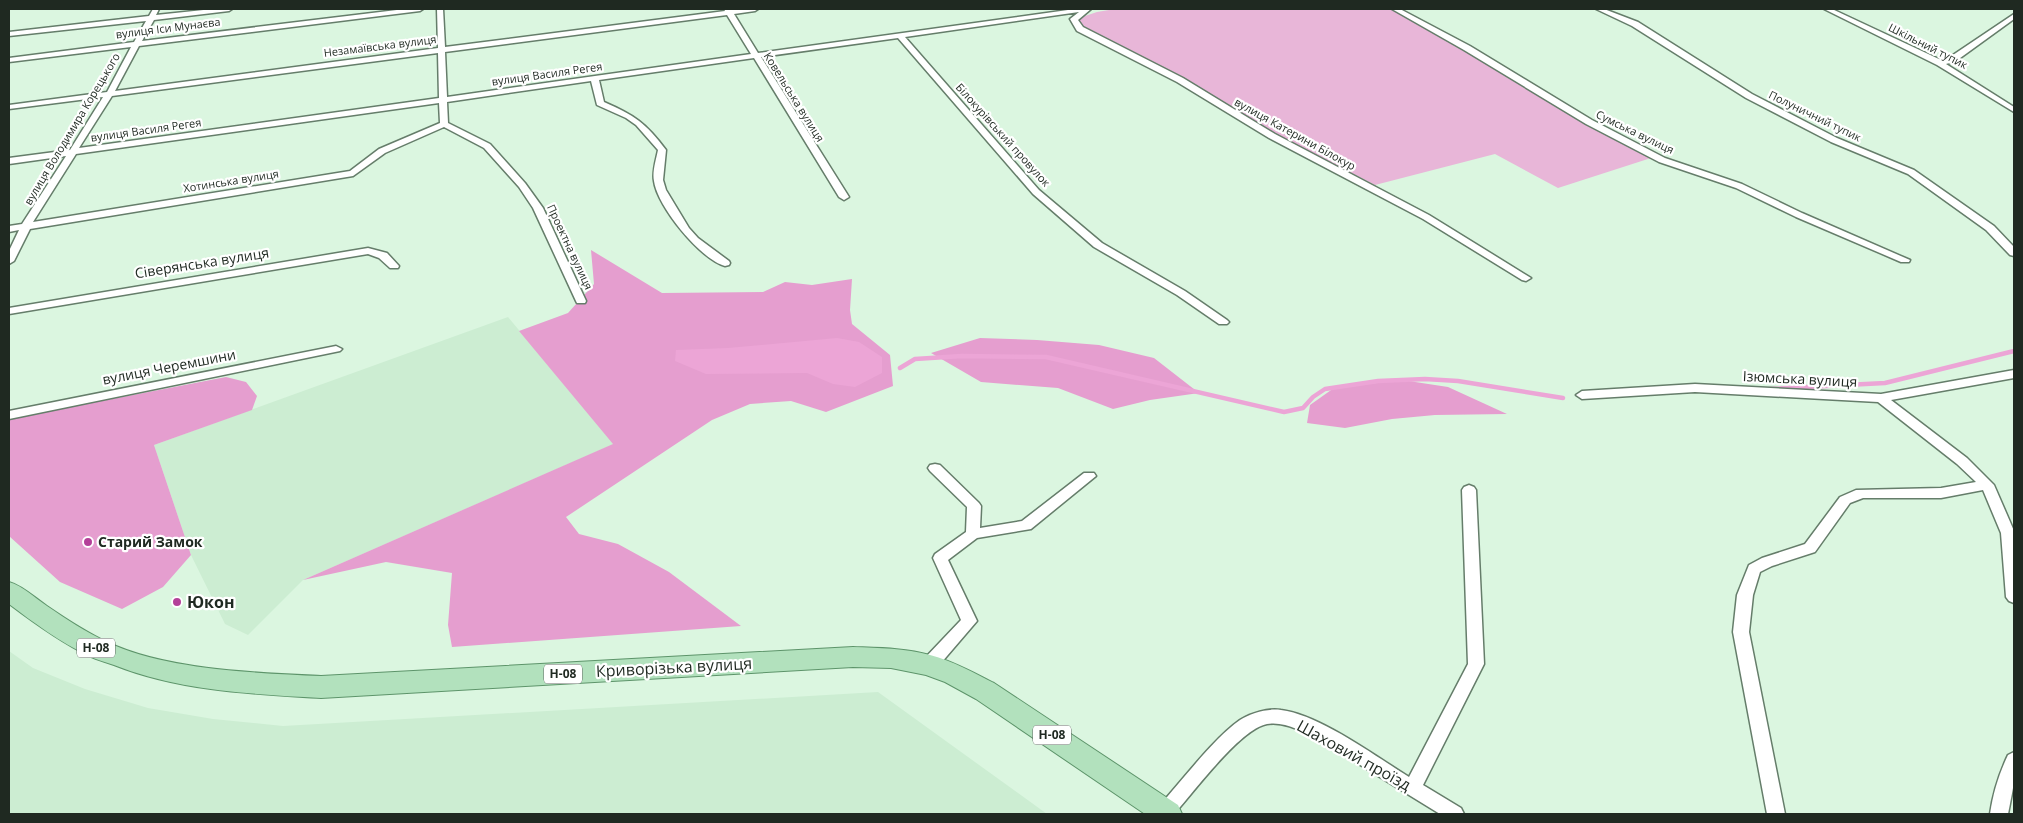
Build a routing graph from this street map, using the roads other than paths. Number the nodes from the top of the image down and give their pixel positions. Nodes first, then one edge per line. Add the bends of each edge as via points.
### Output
1 (156, 9) edge
2 (229, 9) edge
3 (420, 9) edge
4 (440, 9) edge
5 (755, 9) edge
6 (1088, 9) edge
7 (1092, 9) edge
8 (1395, 9) edge
9 (1599, 9) edge
10 (1830, 9) edge
11 (728, 10) edge
12 (2014, 16) edge
13 (151, 18) junction
14 (9, 34) edge
15 (900, 36) junction
16 (137, 43) junction
17 (441, 49) junction
18 (754, 55) junction
19 (9, 60) edge
20 (1940, 63) junction
21 (594, 78) junction
22 (110, 93) junction
23 (444, 100) junction
24 (9, 107) edge
25 (2014, 110) edge
26 (444, 124) junction
27 (71, 152) junction
28 (9, 161) edge
29 (844, 197) dead end
30 (26, 226) junction
31 (9, 229) edge
32 (2014, 253) edge
33 (1905, 260) dead end
34 (9, 261) edge
35 (725, 263) dead end
36 (394, 266) dead end
37 (1526, 278) dead end
38 (581, 301) dead end
39 (9, 310) edge
40 (1223, 322) dead end
41 (336, 349) dead end
42 (2014, 374) edge
43 (1582, 395) dead end
44 (1881, 398) junction
45 (9, 414) edge
46 (935, 468) dead end
47 (1090, 476) dead end
48 (1986, 485) junction
49 (1470, 490) dead end
50 (973, 534) junction
51 (9, 591) edge
52 (2014, 597) edge
53 (929, 665) junction
54 (2014, 760) edge
55 (1413, 787) junction
56 (1167, 813) edge
57 (1455, 814) edge
58 (1776, 814) edge
59 (1999, 814) edge

1 - 13 street, вулиця Володимира Корецького
2 - 13 street
3 - 16 street, вулиця Іси Мунаєва
4 - 17 street
5 - 11 street, Незамаївська вулиця
6 - 15 street, вулиця Василя Регея
7 - 37 street, вулиця Катерини Білокур via 1074,18 1080,29 1180,80 1272,136 1426,217
8 - 33 street, Сумська вулиця via 1467,48 1589,122 1662,160 1739,186
9 - 32 street, Полуничний тупик via 1635,24 1749,96 1834,140 1911,172 1990,228
10 - 20 street, Шкільний тупик
11 - 17 street, Незамаївська вулиця
11 - 18 street, Ковельська вулиця
12 - 20 street via 1953,59
13 - 14 street
13 - 16 street, вулиця Володимира Корецького
15 - 18 street, вулиця Василя Регея
15 - 40 street, Білокурівський провулок via 1036,192 1098,245
16 - 19 street, вулиця Іси Мунаєва
16 - 22 street, вулиця Володимира Корецького
17 - 22 street, Незамаївська вулиця
17 - 23 street
18 - 21 street, вулиця Василя Регея
18 - 29 street, Ковельська вулиця
20 - 25 street, Шкільний тупик
21 - 23 street, вулиця Василя Регея
21 - 35 street via 600,103 639,122 662,150 658,180 661,190 694,240
22 - 24 street, Незамаївська вулиця
22 - 27 street, вулиця Володимира Корецького
23 - 26 street
23 - 27 street, вулиця Василя Регея
26 - 30 street, Хотинська вулиця via 382,151 353,173
26 - 38 street, Проектна вулиця via 486,146 522,185 538,208
27 - 28 street, вулиця Василя Регея
27 - 30 street, вулиця Володимира Корецького
30 - 31 street, Хотинська вулиця
30 - 34 street, вулиця Володимира Корецького
36 - 39 street, Сіверянська вулиця via 378,251 368,251
41 - 45 street, вулиця Черемшини
42 - 44 street, Ізюмська вулиця
43 - 44 street, Ізюмська вулиця via 1695,388
44 - 48 street via 1962,461
46 - 50 street via 974,506
47 - 50 street via 1026,524
48 - 52 street via 2008,533
48 - 58 street via 1941,493 1860,493 1845,500 1810,548 1754,569 1745,595 1741,632
49 - 55 street via 1476,664
50 - 53 street via 940,558 969,622
51 - 53 main road, Криворізька вулиця / Н-08 via 42,617 99,649 144,665 196,677 254,684 321,687 852,657 891,658
53 - 56 main road, Криворізька вулиця / Н-08 via 985,691
54 - 59 street via 2003,789
55 - 56 street, Шаховий проїзд via 1324,734 1281,717 1267,717 1248,724 1232,737
55 - 57 street, Шаховий проїзд

